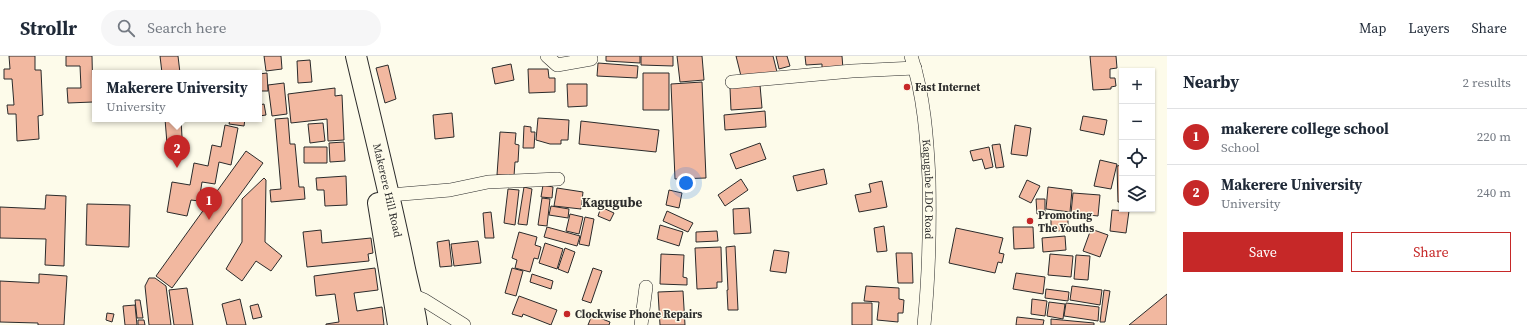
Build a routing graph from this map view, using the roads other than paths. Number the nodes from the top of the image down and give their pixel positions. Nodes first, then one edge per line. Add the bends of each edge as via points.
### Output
1 (343, 56) edge
2 (356, 56) edge
3 (548, 56) edge
4 (591, 59) dead end
5 (913, 62) edge
6 (732, 82) dead end
7 (558, 179) dead end
8 (390, 195) junction
9 (646, 287) dead end
10 (412, 295) junction
11 (398, 325) edge
12 (417, 325) edge
13 (464, 325) edge
14 (640, 325) edge
15 (924, 325) edge

1 - 11 main road, Makerere Hill Road via 376,196
2 - 8 main road, Makerere Hill Road
3 - 4 street via 557,65
5 - 6 street via 852,71
5 - 15 street, Kagugube LDC Road via 921,97 928,157 930,250
7 - 8 street via 488,182 450,190
8 - 10 main road, Makerere Hill Road
9 - 14 street
10 - 12 main road, Makerere Hill Road
10 - 13 street

